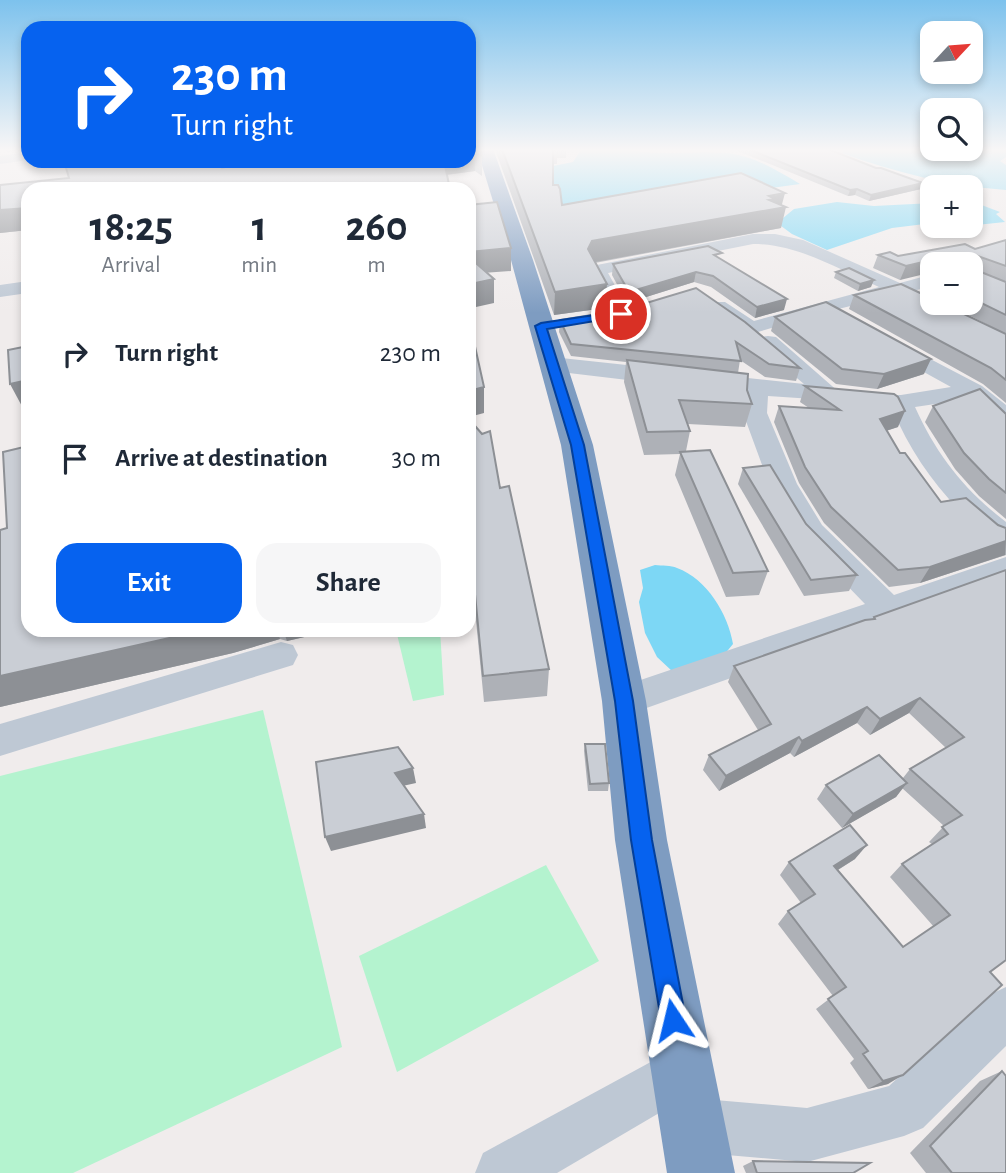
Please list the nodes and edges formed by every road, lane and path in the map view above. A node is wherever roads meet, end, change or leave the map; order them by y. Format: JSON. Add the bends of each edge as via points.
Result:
{"nodes":[{"id":1,"x":496,"y":204,"type":"edge"},
{"id":2,"x":920,"y":283,"type":"edge"},
{"id":3,"x":21,"y":288,"type":"edge"},
{"id":4,"x":893,"y":290,"type":"junction"},
{"id":5,"x":0,"y":291,"type":"edge"},
{"id":6,"x":702,"y":293,"type":"edge"},
{"id":7,"x":920,"y":300,"type":"edge"},
{"id":8,"x":827,"y":305,"type":"junction"},
{"id":9,"x":645,"y":306,"type":"edge"},
{"id":10,"x":621,"y":314,"type":"junction"},
{"id":11,"x":594,"y":318,"type":"edge"},
{"id":12,"x":847,"y":319,"type":"edge"},
{"id":13,"x":751,"y":328,"type":"junction"},
{"id":14,"x":870,"y":332,"type":"edge"},
{"id":15,"x":553,"y":337,"type":"junction"},
{"id":16,"x":757,"y":388,"type":"junction"},
{"id":17,"x":974,"y":391,"type":"junction"},
{"id":18,"x":828,"y":393,"type":"junction"},
{"id":19,"x":901,"y":402,"type":"junction"},
{"id":20,"x":1006,"y":417,"type":"edge"},
{"id":21,"x":1006,"y":537,"type":"edge"},
{"id":22,"x":1006,"y":568,"type":"edge"},
{"id":23,"x":890,"y":610,"type":"junction"},
{"id":24,"x":281,"y":655,"type":"dead end"},
{"id":25,"x":624,"y":701,"type":"junction"},
{"id":26,"x":0,"y":740,"type":"edge"},
{"id":27,"x":1006,"y":1012,"type":"edge"},
{"id":28,"x":682,"y":1071,"type":"junction"},
{"id":29,"x":697,"y":1149,"type":"edge"},
{"id":30,"x":503,"y":1173,"type":"edge"}],
"edges":[{"from":1,"to":15,"type":"highway"},
{"from":2,"to":4,"type":"street"},
{"from":3,"to":5,"type":"street"},
{"from":4,"to":7,"type":"street"},
{"from":4,"to":8,"type":"street"},
{"from":4,"to":10,"type":"street","via":[[797,244],[753,239],[597,270]]},
{"from":6,"to":13,"type":"street"},
{"from":8,"to":12,"type":"street"},
{"from":8,"to":13,"type":"street"},
{"from":9,"to":10,"type":"street"},
{"from":10,"to":11,"type":"street"},
{"from":13,"to":18,"type":"street"},
{"from":14,"to":17,"type":"street"},
{"from":15,"to":16,"type":"street"},
{"from":15,"to":25,"type":"highway"},
{"from":16,"to":18,"type":"street"},
{"from":16,"to":23,"type":"street","via":[[755,413],[783,484],[812,532]]},
{"from":17,"to":19,"type":"street"},
{"from":17,"to":20,"type":"street"},
{"from":18,"to":19,"type":"street"},
{"from":19,"to":21,"type":"street","via":[[916,440],[937,471]]},
{"from":22,"to":23,"type":"street"},
{"from":23,"to":25,"type":"street"},
{"from":24,"to":26,"type":"street"},
{"from":25,"to":28,"type":"highway","via":[[641,840]]},
{"from":27,"to":29,"type":"street","via":[[904,1109],[807,1135]]},
{"from":28,"to":29,"type":"highway"},
{"from":28,"to":30,"type":"street"}]}
